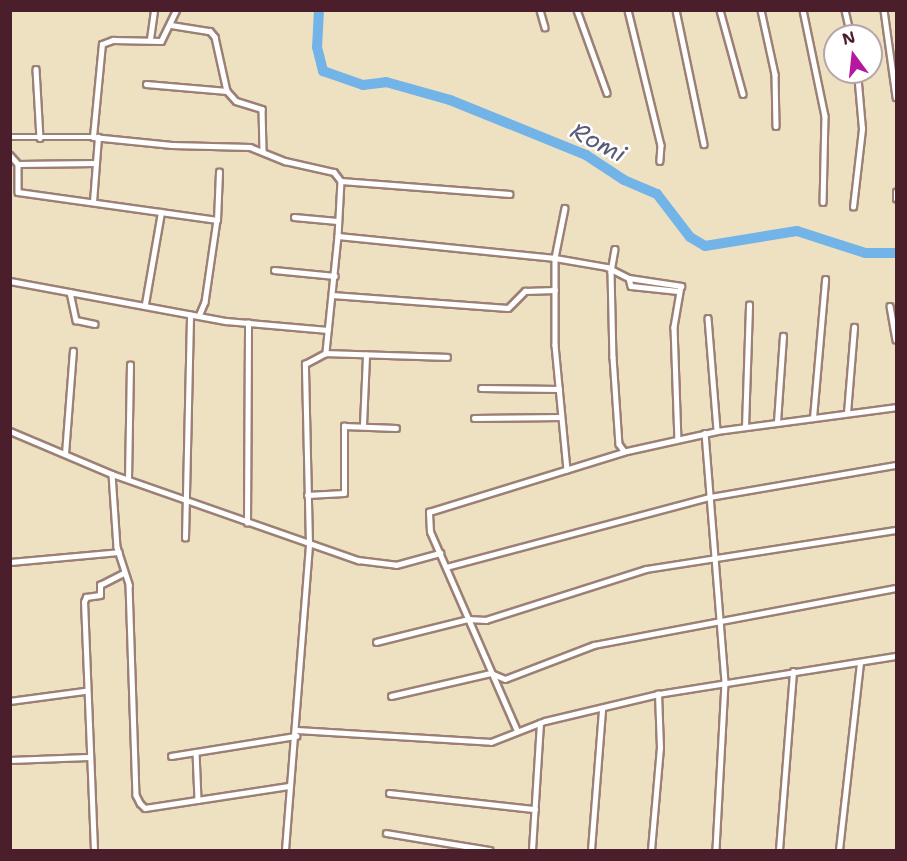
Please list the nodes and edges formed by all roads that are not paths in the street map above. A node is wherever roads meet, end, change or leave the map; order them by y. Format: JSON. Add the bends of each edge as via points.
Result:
{"nodes":[{"id":1,"x":154,"y":10,"type":"edge"},
{"id":2,"x":176,"y":10,"type":"edge"},
{"id":3,"x":540,"y":10,"type":"edge"},
{"id":4,"x":577,"y":10,"type":"edge"},
{"id":5,"x":628,"y":10,"type":"edge"},
{"id":6,"x":676,"y":10,"type":"edge"},
{"id":7,"x":720,"y":10,"type":"edge"},
{"id":8,"x":761,"y":10,"type":"edge"},
{"id":9,"x":803,"y":10,"type":"edge"},
{"id":10,"x":884,"y":10,"type":"edge"},
{"id":11,"x":213,"y":23,"type":"dead end"},
{"id":12,"x":171,"y":25,"type":"junction"},
{"id":13,"x":545,"y":27,"type":"dead end"},
{"id":14,"x":212,"y":32,"type":"junction"},
{"id":15,"x":150,"y":39,"type":"junction"},
{"id":16,"x":36,"y":69,"type":"dead end"},
{"id":17,"x":146,"y":84,"type":"dead end"},
{"id":18,"x":858,"y":84,"type":"edge"},
{"id":19,"x":227,"y":91,"type":"junction"},
{"id":20,"x":607,"y":93,"type":"dead end"},
{"id":21,"x":743,"y":94,"type":"dead end"},
{"id":22,"x":897,"y":97,"type":"edge"},
{"id":23,"x":776,"y":126,"type":"dead end"},
{"id":24,"x":10,"y":137,"type":"edge"},
{"id":25,"x":95,"y":137,"type":"junction"},
{"id":26,"x":40,"y":138,"type":"junction"},
{"id":27,"x":704,"y":144,"type":"dead end"},
{"id":28,"x":263,"y":151,"type":"junction"},
{"id":29,"x":10,"y":155,"type":"edge"},
{"id":30,"x":660,"y":161,"type":"dead end"},
{"id":31,"x":18,"y":164,"type":"junction"},
{"id":32,"x":96,"y":164,"type":"junction"},
{"id":33,"x":219,"y":171,"type":"dead end"},
{"id":34,"x":341,"y":181,"type":"junction"},
{"id":35,"x":897,"y":192,"type":"edge"},
{"id":36,"x":509,"y":194,"type":"dead end"},
{"id":37,"x":896,"y":199,"type":"edge"},
{"id":38,"x":93,"y":202,"type":"junction"},
{"id":39,"x":823,"y":202,"type":"dead end"},
{"id":40,"x":853,"y":207,"type":"dead end"},
{"id":41,"x":565,"y":208,"type":"dead end"},
{"id":42,"x":161,"y":212,"type":"junction"},
{"id":43,"x":294,"y":217,"type":"dead end"},
{"id":44,"x":217,"y":220,"type":"junction"},
{"id":45,"x":338,"y":221,"type":"junction"},
{"id":46,"x":339,"y":239,"type":"junction"},
{"id":47,"x":615,"y":249,"type":"dead end"},
{"id":48,"x":555,"y":258,"type":"junction"},
{"id":49,"x":274,"y":270,"type":"dead end"},
{"id":50,"x":611,"y":272,"type":"junction"},
{"id":51,"x":335,"y":276,"type":"junction"},
{"id":52,"x":825,"y":280,"type":"dead end"},
{"id":53,"x":10,"y":281,"type":"edge"},
{"id":54,"x":555,"y":290,"type":"junction"},
{"id":55,"x":70,"y":292,"type":"junction"},
{"id":56,"x":332,"y":295,"type":"junction"},
{"id":57,"x":145,"y":304,"type":"junction"},
{"id":58,"x":749,"y":305,"type":"dead end"},
{"id":59,"x":890,"y":306,"type":"dead end"},
{"id":60,"x":190,"y":315,"type":"junction"},
{"id":61,"x":199,"y":316,"type":"junction"},
{"id":62,"x":708,"y":318,"type":"dead end"},
{"id":63,"x":248,"y":323,"type":"junction"},
{"id":64,"x":95,"y":324,"type":"dead end"},
{"id":65,"x":854,"y":327,"type":"dead end"},
{"id":66,"x":328,"y":330,"type":"junction"},
{"id":67,"x":783,"y":336,"type":"dead end"},
{"id":68,"x":897,"y":339,"type":"edge"},
{"id":69,"x":73,"y":351,"type":"dead end"},
{"id":70,"x":326,"y":353,"type":"junction"},
{"id":71,"x":366,"y":355,"type":"junction"},
{"id":72,"x":447,"y":357,"type":"dead end"},
{"id":73,"x":130,"y":365,"type":"dead end"},
{"id":74,"x":481,"y":388,"type":"dead end"},
{"id":75,"x":559,"y":389,"type":"junction"},
{"id":76,"x":897,"y":407,"type":"edge"},
{"id":77,"x":846,"y":413,"type":"junction"},
{"id":78,"x":561,"y":417,"type":"junction"},
{"id":79,"x":474,"y":418,"type":"dead end"},
{"id":80,"x":813,"y":418,"type":"junction"},
{"id":81,"x":777,"y":422,"type":"junction"},
{"id":82,"x":363,"y":424,"type":"junction"},
{"id":83,"x":746,"y":427,"type":"junction"},
{"id":84,"x":396,"y":428,"type":"dead end"},
{"id":85,"x":10,"y":431,"type":"edge"},
{"id":86,"x":717,"y":431,"type":"junction"},
{"id":87,"x":705,"y":434,"type":"junction"},
{"id":88,"x":678,"y":439,"type":"junction"},
{"id":89,"x":627,"y":451,"type":"junction"},
{"id":90,"x":65,"y":454,"type":"junction"},
{"id":91,"x":897,"y":465,"type":"edge"},
{"id":92,"x":567,"y":469,"type":"junction"},
{"id":93,"x":112,"y":474,"type":"junction"},
{"id":94,"x":128,"y":479,"type":"junction"},
{"id":95,"x":307,"y":495,"type":"junction"},
{"id":96,"x":710,"y":497,"type":"junction"},
{"id":97,"x":184,"y":500,"type":"junction"},
{"id":98,"x":247,"y":523,"type":"junction"},
{"id":99,"x":897,"y":530,"type":"edge"},
{"id":100,"x":184,"y":538,"type":"dead end"},
{"id":101,"x":309,"y":545,"type":"junction"},
{"id":102,"x":119,"y":552,"type":"junction"},
{"id":103,"x":440,"y":553,"type":"junction"},
{"id":104,"x":716,"y":559,"type":"junction"},
{"id":105,"x":10,"y":562,"type":"edge"},
{"id":106,"x":446,"y":567,"type":"junction"},
{"id":107,"x":124,"y":573,"type":"junction"},
{"id":108,"x":897,"y":588,"type":"edge"},
{"id":109,"x":468,"y":619,"type":"junction"},
{"id":110,"x":721,"y":621,"type":"junction"},
{"id":111,"x":376,"y":642,"type":"dead end"},
{"id":112,"x":897,"y":656,"type":"edge"},
{"id":113,"x":860,"y":663,"type":"junction"},
{"id":114,"x":793,"y":672,"type":"junction"},
{"id":115,"x":491,"y":673,"type":"junction"},
{"id":116,"x":725,"y":683,"type":"junction"},
{"id":117,"x":85,"y":691,"type":"junction"},
{"id":118,"x":658,"y":694,"type":"junction"},
{"id":119,"x":391,"y":696,"type":"dead end"},
{"id":120,"x":10,"y":700,"type":"edge"},
{"id":121,"x":602,"y":709,"type":"junction"},
{"id":122,"x":540,"y":723,"type":"junction"},
{"id":123,"x":517,"y":731,"type":"junction"},
{"id":124,"x":297,"y":733,"type":"junction"},
{"id":125,"x":196,"y":752,"type":"junction"},
{"id":126,"x":171,"y":756,"type":"dead end"},
{"id":127,"x":88,"y":757,"type":"junction"},
{"id":128,"x":10,"y":760,"type":"edge"},
{"id":129,"x":288,"y":786,"type":"junction"},
{"id":130,"x":389,"y":794,"type":"dead end"},
{"id":131,"x":198,"y":800,"type":"junction"},
{"id":132,"x":535,"y":809,"type":"junction"},
{"id":133,"x":386,"y":833,"type":"dead end"},
{"id":134,"x":94,"y":850,"type":"edge"},
{"id":135,"x":285,"y":850,"type":"edge"},
{"id":136,"x":490,"y":850,"type":"edge"},
{"id":137,"x":532,"y":850,"type":"edge"},
{"id":138,"x":591,"y":850,"type":"edge"},
{"id":139,"x":651,"y":850,"type":"edge"},
{"id":140,"x":716,"y":850,"type":"edge"},
{"id":141,"x":778,"y":850,"type":"edge"},
{"id":142,"x":839,"y":850,"type":"edge"}],
"edges":[{"from":1,"to":15,"type":"street"},
{"from":2,"to":12,"type":"street"},
{"from":3,"to":13,"type":"street"},
{"from":4,"to":20,"type":"street"},
{"from":5,"to":30,"type":"street","via":[[661,145]]},
{"from":6,"to":27,"type":"street"},
{"from":7,"to":21,"type":"street"},
{"from":8,"to":23,"type":"street","via":[[775,74]]},
{"from":9,"to":39,"type":"street","via":[[825,116]]},
{"from":10,"to":22,"type":"street"},
{"from":11,"to":14,"type":"street"},
{"from":12,"to":14,"type":"street"},
{"from":12,"to":15,"type":"street","via":[[161,41]]},
{"from":14,"to":19,"type":"street"},
{"from":15,"to":25,"type":"street","via":[[102,44]]},
{"from":16,"to":26,"type":"street"},
{"from":17,"to":19,"type":"street"},
{"from":18,"to":40,"type":"street","via":[[862,129]]},
{"from":19,"to":28,"type":"street","via":[[236,101],[262,109]]},
{"from":24,"to":26,"type":"street"},
{"from":25,"to":26,"type":"street"},
{"from":25,"to":28,"type":"street"},
{"from":25,"to":32,"type":"street"},
{"from":28,"to":34,"type":"street","via":[[285,161],[334,172]]},
{"from":29,"to":31,"type":"street"},
{"from":31,"to":32,"type":"street"},
{"from":31,"to":38,"type":"street","via":[[18,192]]},
{"from":32,"to":38,"type":"street"},
{"from":33,"to":44,"type":"street"},
{"from":34,"to":36,"type":"street"},
{"from":34,"to":45,"type":"street"},
{"from":35,"to":37,"type":"street"},
{"from":38,"to":42,"type":"street"},
{"from":41,"to":48,"type":"street"},
{"from":42,"to":44,"type":"street"},
{"from":42,"to":57,"type":"street"},
{"from":43,"to":45,"type":"street"},
{"from":44,"to":61,"type":"street","via":[[206,302]]},
{"from":45,"to":46,"type":"street"},
{"from":46,"to":48,"type":"street","via":[[471,247]]},
{"from":46,"to":51,"type":"street"},
{"from":47,"to":50,"type":"street"},
{"from":48,"to":50,"type":"street","via":[[607,267]]},
{"from":48,"to":54,"type":"street"},
{"from":49,"to":51,"type":"street"},
{"from":50,"to":88,"type":"street","via":[[629,278],[631,286],[678,291],[673,390]]},
{"from":50,"to":89,"type":"street","via":[[619,444],[620,449]]},
{"from":51,"to":56,"type":"street"},
{"from":52,"to":80,"type":"street"},
{"from":53,"to":55,"type":"street"},
{"from":54,"to":56,"type":"street","via":[[525,291],[508,308]]},
{"from":54,"to":75,"type":"street"},
{"from":55,"to":57,"type":"street"},
{"from":55,"to":64,"type":"street","via":[[76,320]]},
{"from":56,"to":66,"type":"street"},
{"from":57,"to":60,"type":"street"},
{"from":58,"to":83,"type":"street"},
{"from":59,"to":68,"type":"street"},
{"from":60,"to":61,"type":"street"},
{"from":60,"to":97,"type":"street"},
{"from":61,"to":63,"type":"street"},
{"from":62,"to":86,"type":"street"},
{"from":63,"to":66,"type":"street"},
{"from":63,"to":98,"type":"street"},
{"from":65,"to":77,"type":"street"},
{"from":66,"to":70,"type":"street"},
{"from":67,"to":81,"type":"street"},
{"from":69,"to":90,"type":"street"},
{"from":70,"to":71,"type":"street"},
{"from":70,"to":95,"type":"street","via":[[305,367]]},
{"from":71,"to":72,"type":"street"},
{"from":71,"to":82,"type":"street"},
{"from":73,"to":94,"type":"street"},
{"from":74,"to":75,"type":"street"},
{"from":75,"to":78,"type":"street"},
{"from":76,"to":77,"type":"street"},
{"from":77,"to":80,"type":"street"},
{"from":78,"to":79,"type":"street"},
{"from":78,"to":92,"type":"street"},
{"from":80,"to":81,"type":"street"},
{"from":81,"to":83,"type":"street"},
{"from":82,"to":84,"type":"street"},
{"from":82,"to":95,"type":"street","via":[[342,428],[344,493]]},
{"from":83,"to":86,"type":"street"},
{"from":85,"to":90,"type":"street"},
{"from":86,"to":87,"type":"street"},
{"from":87,"to":88,"type":"street"},
{"from":87,"to":96,"type":"street"},
{"from":88,"to":89,"type":"street"},
{"from":89,"to":92,"type":"street"},
{"from":90,"to":93,"type":"street"},
{"from":91,"to":96,"type":"street"},
{"from":92,"to":103,"type":"street","via":[[429,512],[430,532]]},
{"from":93,"to":94,"type":"street"},
{"from":93,"to":102,"type":"street"},
{"from":94,"to":97,"type":"street"},
{"from":95,"to":101,"type":"street"},
{"from":96,"to":104,"type":"street"},
{"from":96,"to":106,"type":"street"},
{"from":97,"to":98,"type":"street"},
{"from":97,"to":100,"type":"street"},
{"from":98,"to":101,"type":"street"},
{"from":99,"to":104,"type":"street"},
{"from":101,"to":103,"type":"street","via":[[380,566],[414,563]]},
{"from":101,"to":124,"type":"street"},
{"from":102,"to":105,"type":"street"},
{"from":102,"to":107,"type":"street"},
{"from":103,"to":106,"type":"street"},
{"from":104,"to":109,"type":"street","via":[[646,569],[486,620]]},
{"from":104,"to":110,"type":"street"},
{"from":106,"to":109,"type":"street"},
{"from":107,"to":117,"type":"street","via":[[100,585],[100,596],[86,597],[84,602]]},
{"from":107,"to":131,"type":"street","via":[[129,585],[136,795],[145,808]]},
{"from":108,"to":110,"type":"street"},
{"from":109,"to":111,"type":"street"},
{"from":109,"to":115,"type":"street"},
{"from":110,"to":115,"type":"street","via":[[594,645],[505,679]]},
{"from":110,"to":116,"type":"street"},
{"from":112,"to":113,"type":"street"},
{"from":113,"to":114,"type":"street"},
{"from":113,"to":142,"type":"street"},
{"from":114,"to":116,"type":"street"},
{"from":114,"to":141,"type":"street"},
{"from":115,"to":119,"type":"street"},
{"from":115,"to":123,"type":"street"},
{"from":116,"to":118,"type":"street"},
{"from":116,"to":140,"type":"street"},
{"from":117,"to":120,"type":"street"},
{"from":117,"to":127,"type":"street"},
{"from":118,"to":121,"type":"street"},
{"from":118,"to":139,"type":"street","via":[[660,748]]},
{"from":121,"to":122,"type":"street"},
{"from":121,"to":138,"type":"street"},
{"from":122,"to":123,"type":"street"},
{"from":122,"to":132,"type":"street"},
{"from":123,"to":124,"type":"street","via":[[491,742],[470,743]]},
{"from":124,"to":125,"type":"street"},
{"from":124,"to":129,"type":"street"},
{"from":125,"to":126,"type":"street"},
{"from":125,"to":131,"type":"street"},
{"from":127,"to":128,"type":"street"},
{"from":127,"to":134,"type":"street"},
{"from":129,"to":131,"type":"street"},
{"from":129,"to":135,"type":"street"},
{"from":130,"to":132,"type":"street"},
{"from":132,"to":137,"type":"street"},
{"from":133,"to":136,"type":"street"}]}
